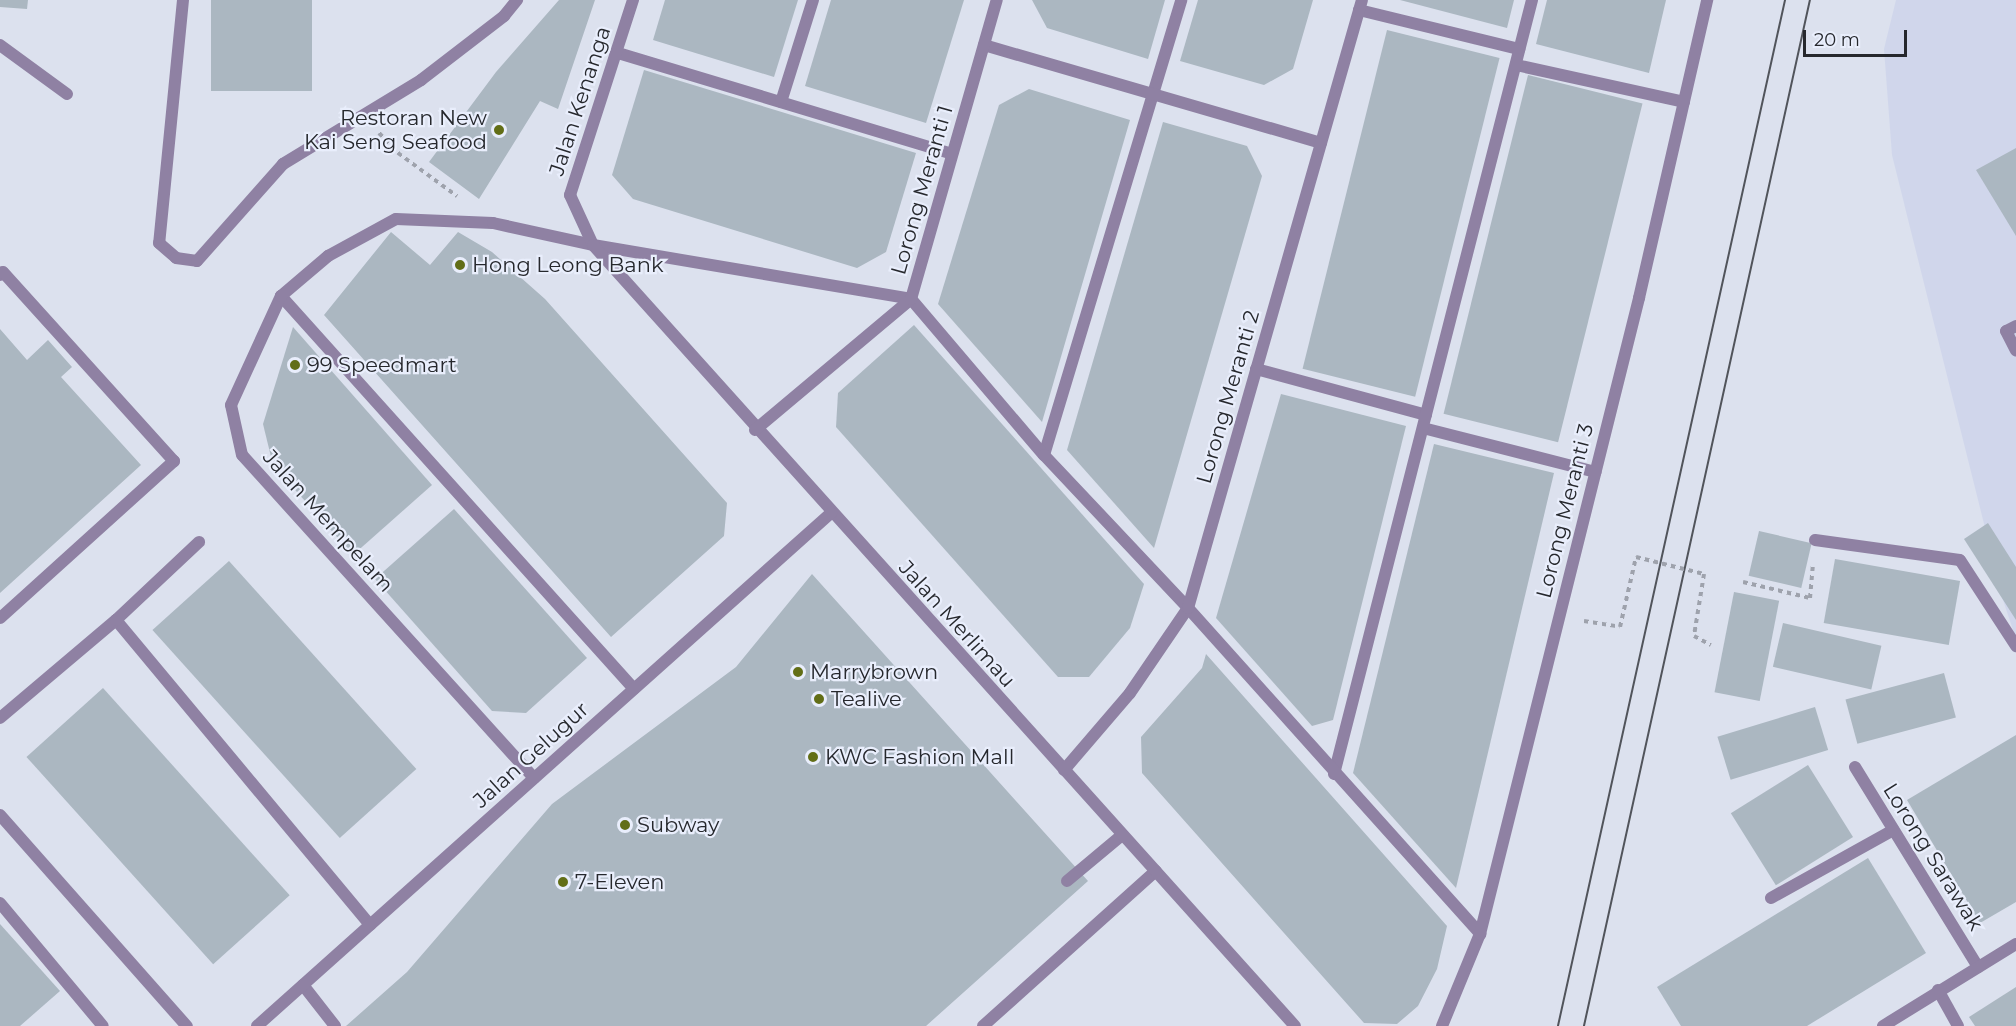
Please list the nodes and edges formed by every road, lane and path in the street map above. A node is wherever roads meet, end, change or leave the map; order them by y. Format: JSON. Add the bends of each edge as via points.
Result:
{"nodes":[{"id":1,"x":183,"y":0,"type":"edge"},
{"id":2,"x":517,"y":0,"type":"edge"},
{"id":3,"x":633,"y":0,"type":"edge"},
{"id":4,"x":813,"y":0,"type":"edge"},
{"id":5,"x":997,"y":0,"type":"edge"},
{"id":6,"x":1181,"y":0,"type":"edge"},
{"id":7,"x":1532,"y":0,"type":"edge"},
{"id":8,"x":1707,"y":0,"type":"edge"},
{"id":9,"x":1360,"y":5,"type":"edge"},
{"id":10,"x":0,"y":45,"type":"edge"},
{"id":11,"x":984,"y":45,"type":"junction"},
{"id":12,"x":1519,"y":49,"type":"junction"},
{"id":13,"x":618,"y":53,"type":"junction"},
{"id":14,"x":1516,"y":65,"type":"junction"},
{"id":15,"x":68,"y":94,"type":"dead end"},
{"id":16,"x":1152,"y":94,"type":"junction"},
{"id":17,"x":781,"y":102,"type":"junction"},
{"id":18,"x":1684,"y":102,"type":"junction"},
{"id":19,"x":1321,"y":143,"type":"junction"},
{"id":20,"x":398,"y":153,"type":"dead end"},
{"id":21,"x":952,"y":154,"type":"junction"},
{"id":22,"x":494,"y":224,"type":"junction"},
{"id":23,"x":593,"y":245,"type":"junction"},
{"id":24,"x":0,"y":275,"type":"edge"},
{"id":25,"x":280,"y":296,"type":"junction"},
{"id":26,"x":911,"y":298,"type":"junction"},
{"id":27,"x":2016,"y":326,"type":"edge"},
{"id":28,"x":2016,"y":351,"type":"edge"},
{"id":29,"x":1256,"y":369,"type":"junction"},
{"id":30,"x":1426,"y":415,"type":"junction"},
{"id":31,"x":1423,"y":428,"type":"junction"},
{"id":32,"x":755,"y":430,"type":"junction"},
{"id":33,"x":1044,"y":455,"type":"junction"},
{"id":34,"x":1595,"y":472,"type":"junction"},
{"id":35,"x":831,"y":513,"type":"junction"},
{"id":36,"x":1815,"y":540,"type":"joint"},
{"id":37,"x":199,"y":542,"type":"dead end"},
{"id":38,"x":1743,"y":582,"type":"dead end"},
{"id":39,"x":1188,"y":608,"type":"junction"},
{"id":40,"x":1559,"y":616,"type":"junction"},
{"id":41,"x":0,"y":618,"type":"edge"},
{"id":42,"x":116,"y":620,"type":"junction"},
{"id":43,"x":1711,"y":645,"type":"dead end"},
{"id":44,"x":2016,"y":646,"type":"edge"},
{"id":45,"x":634,"y":689,"type":"junction"},
{"id":46,"x":0,"y":718,"type":"edge"},
{"id":47,"x":1855,"y":768,"type":"dead end"},
{"id":48,"x":1064,"y":770,"type":"junction"},
{"id":49,"x":1334,"y":774,"type":"junction"},
{"id":50,"x":534,"y":778,"type":"junction"},
{"id":51,"x":0,"y":815,"type":"edge"},
{"id":52,"x":1893,"y":830,"type":"junction"},
{"id":53,"x":1122,"y":835,"type":"junction"},
{"id":54,"x":1156,"y":871,"type":"junction"},
{"id":55,"x":1067,"y":881,"type":"dead end"},
{"id":56,"x":1771,"y":898,"type":"dead end"},
{"id":57,"x":0,"y":903,"type":"edge"},
{"id":58,"x":369,"y":926,"type":"junction"},
{"id":59,"x":1480,"y":934,"type":"junction"},
{"id":60,"x":2016,"y":944,"type":"edge"},
{"id":61,"x":1978,"y":967,"type":"junction"},
{"id":62,"x":303,"y":985,"type":"junction"},
{"id":63,"x":1938,"y":990,"type":"junction"},
{"id":64,"x":104,"y":1026,"type":"edge"},
{"id":65,"x":187,"y":1026,"type":"edge"},
{"id":66,"x":257,"y":1026,"type":"edge"},
{"id":67,"x":335,"y":1026,"type":"edge"},
{"id":68,"x":983,"y":1026,"type":"edge"},
{"id":69,"x":1295,"y":1026,"type":"edge"},
{"id":70,"x":1442,"y":1026,"type":"edge"},
{"id":71,"x":1883,"y":1026,"type":"edge"},
{"id":72,"x":1958,"y":1026,"type":"edge"}],
"edges":[{"from":1,"to":2,"type":"street","via":[[159,243],[176,258],[197,261],[283,164],[421,80],[504,16]]},
{"from":3,"to":13,"type":"street","name":"Jalan Kenanga"},
{"from":4,"to":17,"type":"street"},
{"from":5,"to":11,"type":"street","name":"Lorong Meranti 1"},
{"from":6,"to":16,"type":"street"},
{"from":7,"to":12,"type":"street"},
{"from":8,"to":18,"type":"street","name":"Lorong Meranti 3"},
{"from":9,"to":12,"type":"street"},
{"from":9,"to":19,"type":"street","name":"Lorong Meranti 2"},
{"from":10,"to":15,"type":"street"},
{"from":11,"to":16,"type":"street"},
{"from":11,"to":21,"type":"street","name":"Lorong Meranti 1"},
{"from":12,"to":14,"type":"street"},
{"from":13,"to":17,"type":"street"},
{"from":13,"to":23,"type":"street","name":"Jalan Kenanga","via":[[570,195]]},
{"from":14,"to":18,"type":"street"},
{"from":14,"to":30,"type":"street"},
{"from":16,"to":19,"type":"street"},
{"from":16,"to":33,"type":"street"},
{"from":17,"to":21,"type":"street"},
{"from":18,"to":34,"type":"street","name":"Lorong Meranti 3"},
{"from":19,"to":29,"type":"street","name":"Lorong Meranti 2"},
{"from":20,"to":22,"type":"path"},
{"from":21,"to":26,"type":"street","name":"Lorong Meranti 1"},
{"from":22,"to":23,"type":"street","name":"Jalan Mempelam"},
{"from":22,"to":25,"type":"street","name":"Jalan Mempelam","via":[[396,219],[328,256]]},
{"from":23,"to":26,"type":"street","name":"Jalan Mempelam"},
{"from":23,"to":32,"type":"street","name":"Jalan Merlimau"},
{"from":24,"to":41,"type":"street","via":[[3,272],[174,461]]},
{"from":25,"to":45,"type":"street"},
{"from":25,"to":50,"type":"street","name":"Jalan Mempelam","via":[[231,405],[242,455]]},
{"from":26,"to":32,"type":"street","name":"Lorong Meranti 1"},
{"from":26,"to":33,"type":"street"},
{"from":27,"to":28,"type":"street","via":[[2006,331]]},
{"from":29,"to":30,"type":"street"},
{"from":29,"to":39,"type":"street","name":"Lorong Meranti 2"},
{"from":30,"to":31,"type":"street"},
{"from":31,"to":34,"type":"street"},
{"from":31,"to":49,"type":"street"},
{"from":32,"to":35,"type":"street","name":"Jalan Merlimau"},
{"from":33,"to":39,"type":"street"},
{"from":34,"to":40,"type":"street","name":"Lorong Meranti 3"},
{"from":35,"to":45,"type":"street","name":"Jalan Gelugur"},
{"from":35,"to":48,"type":"street","name":"Jalan Merlimau"},
{"from":36,"to":38,"type":"path","via":[[1810,598]]},
{"from":36,"to":44,"type":"street","via":[[1960,560]]},
{"from":37,"to":42,"type":"street"},
{"from":39,"to":48,"type":"street","name":"Lorong Meranti 2","via":[[1130,693]]},
{"from":39,"to":49,"type":"street"},
{"from":40,"to":43,"type":"path","bridge":true,"via":[[1620,627],[1636,557],[1704,574],[1694,636]]},
{"from":40,"to":59,"type":"street","name":"Lorong Meranti 3"},
{"from":42,"to":46,"type":"street"},
{"from":42,"to":58,"type":"street"},
{"from":45,"to":50,"type":"street","name":"Jalan Gelugur"},
{"from":47,"to":52,"type":"street","name":"Lorong Sarawak"},
{"from":48,"to":53,"type":"street","name":"Jalan Merlimau"},
{"from":49,"to":59,"type":"street"},
{"from":50,"to":58,"type":"street","name":"Jalan Gelugur"},
{"from":51,"to":65,"type":"street"},
{"from":52,"to":56,"type":"street"},
{"from":52,"to":61,"type":"street","name":"Lorong Sarawak"},
{"from":53,"to":54,"type":"street","name":"Jalan Merlimau"},
{"from":53,"to":55,"type":"street"},
{"from":54,"to":68,"type":"street"},
{"from":54,"to":69,"type":"street","name":"Jalan Merlimau"},
{"from":57,"to":64,"type":"street"},
{"from":58,"to":62,"type":"street","name":"Jalan Gelugur"},
{"from":59,"to":70,"type":"street","name":"Lorong Meranti 3"},
{"from":60,"to":61,"type":"street"},
{"from":61,"to":63,"type":"street"},
{"from":62,"to":66,"type":"street","name":"Jalan Gelugur"},
{"from":62,"to":67,"type":"street"},
{"from":63,"to":71,"type":"street"},
{"from":63,"to":72,"type":"street"}]}
